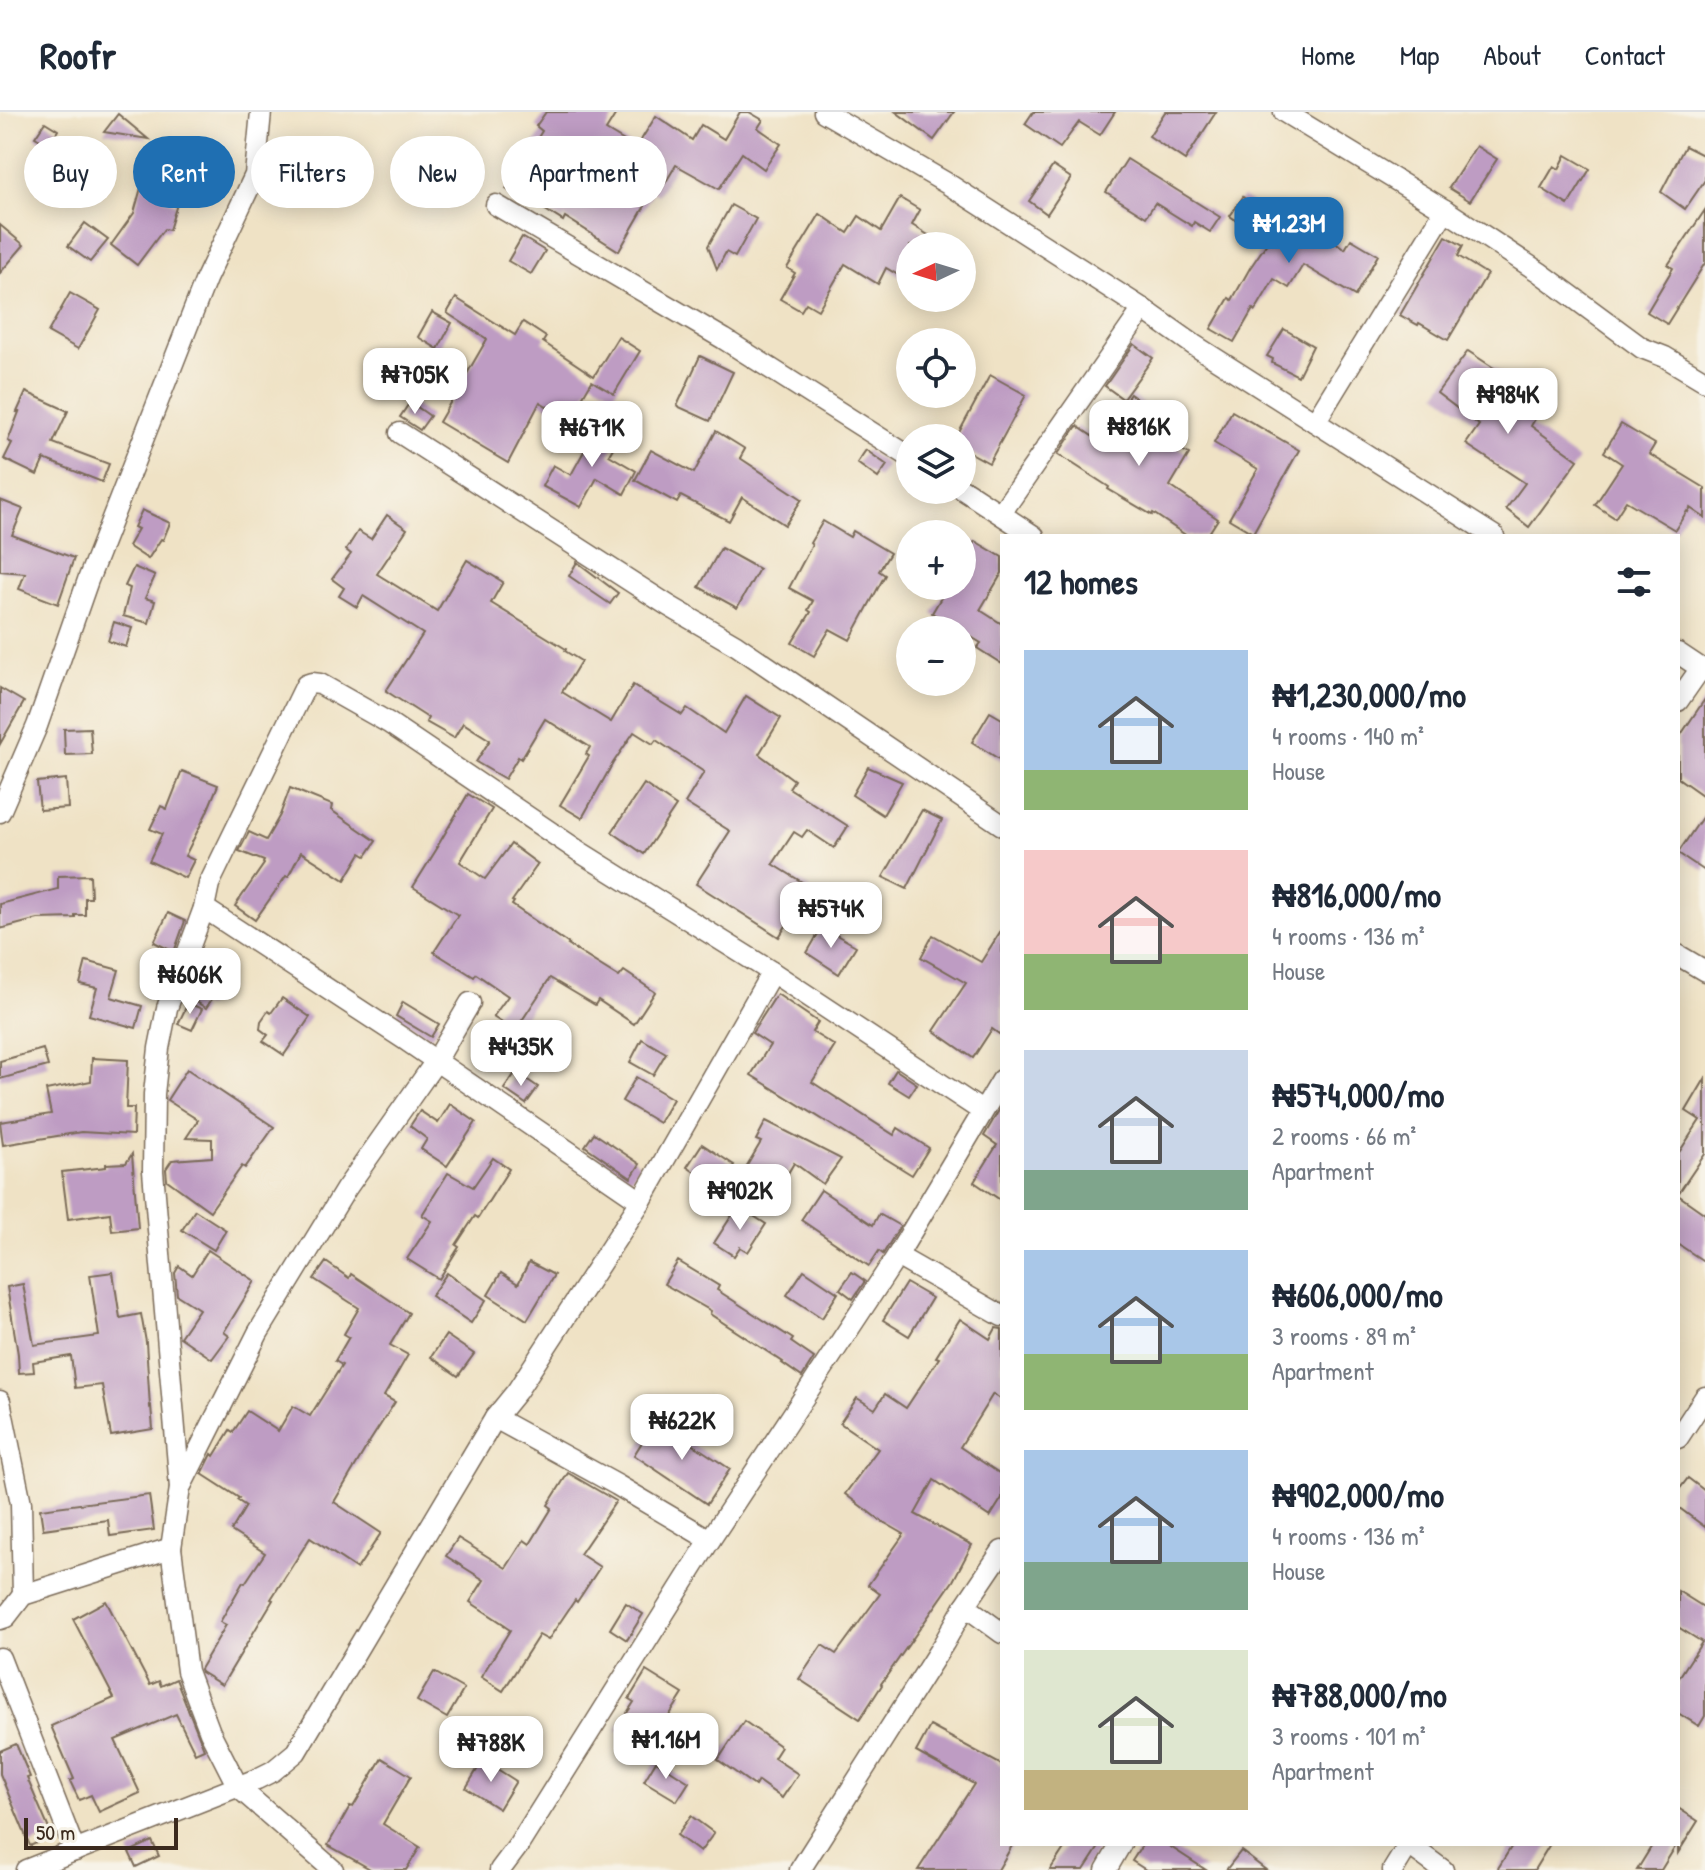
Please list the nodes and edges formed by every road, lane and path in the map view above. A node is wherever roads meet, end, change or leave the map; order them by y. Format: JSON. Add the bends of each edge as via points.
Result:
{"nodes":[{"id":1,"x":261,"y":112,"type":"edge"},
{"id":2,"x":824,"y":112,"type":"edge"},
{"id":3,"x":1284,"y":112,"type":"edge"},
{"id":4,"x":496,"y":205,"type":"dead end"},
{"id":5,"x":1445,"y":210,"type":"junction"},
{"id":6,"x":1143,"y":309,"type":"junction"},
{"id":7,"x":1705,"y":381,"type":"edge"},
{"id":8,"x":1315,"y":422,"type":"junction"},
{"id":9,"x":400,"y":433,"type":"dead end"},
{"id":10,"x":896,"y":448,"type":"edge"},
{"id":11,"x":976,"y":498,"type":"edge"},
{"id":12,"x":1001,"y":513,"type":"junction"},
{"id":13,"x":1031,"y":534,"type":"edge"},
{"id":14,"x":1491,"y":534,"type":"edge"},
{"id":15,"x":1680,"y":654,"type":"edge"},
{"id":16,"x":1703,"y":669,"type":"edge"},
{"id":17,"x":1680,"y":698,"type":"edge"},
{"id":18,"x":0,"y":812,"type":"edge"},
{"id":19,"x":1000,"y":824,"type":"edge"},
{"id":20,"x":204,"y":908,"type":"junction"},
{"id":21,"x":1680,"y":959,"type":"edge"},
{"id":22,"x":1705,"y":971,"type":"edge"},
{"id":23,"x":772,"y":972,"type":"junction"},
{"id":24,"x":470,"y":1003,"type":"dead end"},
{"id":25,"x":436,"y":1061,"type":"junction"},
{"id":26,"x":1000,"y":1083,"type":"edge"},
{"id":27,"x":982,"y":1111,"type":"junction"},
{"id":28,"x":641,"y":1201,"type":"junction"},
{"id":29,"x":897,"y":1256,"type":"junction"},
{"id":30,"x":1000,"y":1315,"type":"edge"},
{"id":31,"x":1705,"y":1397,"type":"edge"},
{"id":32,"x":0,"y":1401,"type":"edge"},
{"id":33,"x":495,"y":1418,"type":"junction"},
{"id":34,"x":1680,"y":1435,"type":"edge"},
{"id":35,"x":180,"y":1488,"type":"junction"},
{"id":36,"x":710,"y":1540,"type":"junction"},
{"id":37,"x":171,"y":1548,"type":"junction"},
{"id":38,"x":1000,"y":1554,"type":"edge"},
{"id":39,"x":23,"y":1595,"type":"junction"},
{"id":40,"x":965,"y":1606,"type":"junction"},
{"id":41,"x":0,"y":1619,"type":"edge"},
{"id":42,"x":1000,"y":1632,"type":"edge"},
{"id":43,"x":0,"y":1658,"type":"edge"},
{"id":44,"x":238,"y":1787,"type":"junction"},
{"id":45,"x":1120,"y":1846,"type":"edge"},
{"id":46,"x":1408,"y":1846,"type":"edge"},
{"id":47,"x":1410,"y":1846,"type":"edge"},
{"id":48,"x":75,"y":1851,"type":"junction"},
{"id":49,"x":26,"y":1870,"type":"edge"},
{"id":50,"x":333,"y":1870,"type":"edge"},
{"id":51,"x":500,"y":1870,"type":"edge"},
{"id":52,"x":800,"y":1870,"type":"edge"},
{"id":53,"x":1106,"y":1870,"type":"edge"},
{"id":54,"x":1393,"y":1870,"type":"edge"},
{"id":55,"x":1443,"y":1870,"type":"edge"}],
"edges":[{"from":1,"to":18,"type":"street","via":[[255,175],[206,279]]},
{"from":2,"to":6,"type":"street"},
{"from":3,"to":5,"type":"street"},
{"from":4,"to":10,"type":"street"},
{"from":5,"to":7,"type":"street","via":[[1642,348]]},
{"from":5,"to":8,"type":"street"},
{"from":6,"to":8,"type":"street"},
{"from":6,"to":12,"type":"street"},
{"from":8,"to":14,"type":"street"},
{"from":9,"to":19,"type":"street","via":[[736,645]]},
{"from":11,"to":12,"type":"street"},
{"from":12,"to":13,"type":"street"},
{"from":15,"to":16,"type":"street"},
{"from":16,"to":17,"type":"street"},
{"from":20,"to":23,"type":"street","via":[[209,884],[306,685],[312,683],[389,723],[580,852]]},
{"from":20,"to":25,"type":"street"},
{"from":20,"to":35,"type":"street","via":[[167,1008],[154,1094],[153,1171]]},
{"from":21,"to":22,"type":"street"},
{"from":23,"to":27,"type":"street"},
{"from":23,"to":28,"type":"street"},
{"from":24,"to":25,"type":"street"},
{"from":25,"to":28,"type":"street"},
{"from":25,"to":35,"type":"street","via":[[346,1189],[258,1333]]},
{"from":26,"to":27,"type":"street"},
{"from":27,"to":29,"type":"street"},
{"from":28,"to":33,"type":"street"},
{"from":29,"to":30,"type":"street"},
{"from":29,"to":36,"type":"street"},
{"from":31,"to":34,"type":"street"},
{"from":32,"to":39,"type":"street","via":[[21,1503]]},
{"from":33,"to":36,"type":"street"},
{"from":33,"to":44,"type":"street","via":[[296,1752],[273,1771]]},
{"from":35,"to":37,"type":"street"},
{"from":36,"to":51,"type":"street"},
{"from":37,"to":39,"type":"street"},
{"from":37,"to":44,"type":"street","via":[[187,1671]]},
{"from":38,"to":40,"type":"street"},
{"from":39,"to":41,"type":"street"},
{"from":40,"to":42,"type":"street"},
{"from":40,"to":52,"type":"street"},
{"from":43,"to":48,"type":"street"},
{"from":44,"to":48,"type":"street"},
{"from":44,"to":50,"type":"street"},
{"from":45,"to":53,"type":"street"},
{"from":46,"to":54,"type":"street"},
{"from":47,"to":55,"type":"street"},
{"from":48,"to":49,"type":"street"}]}
